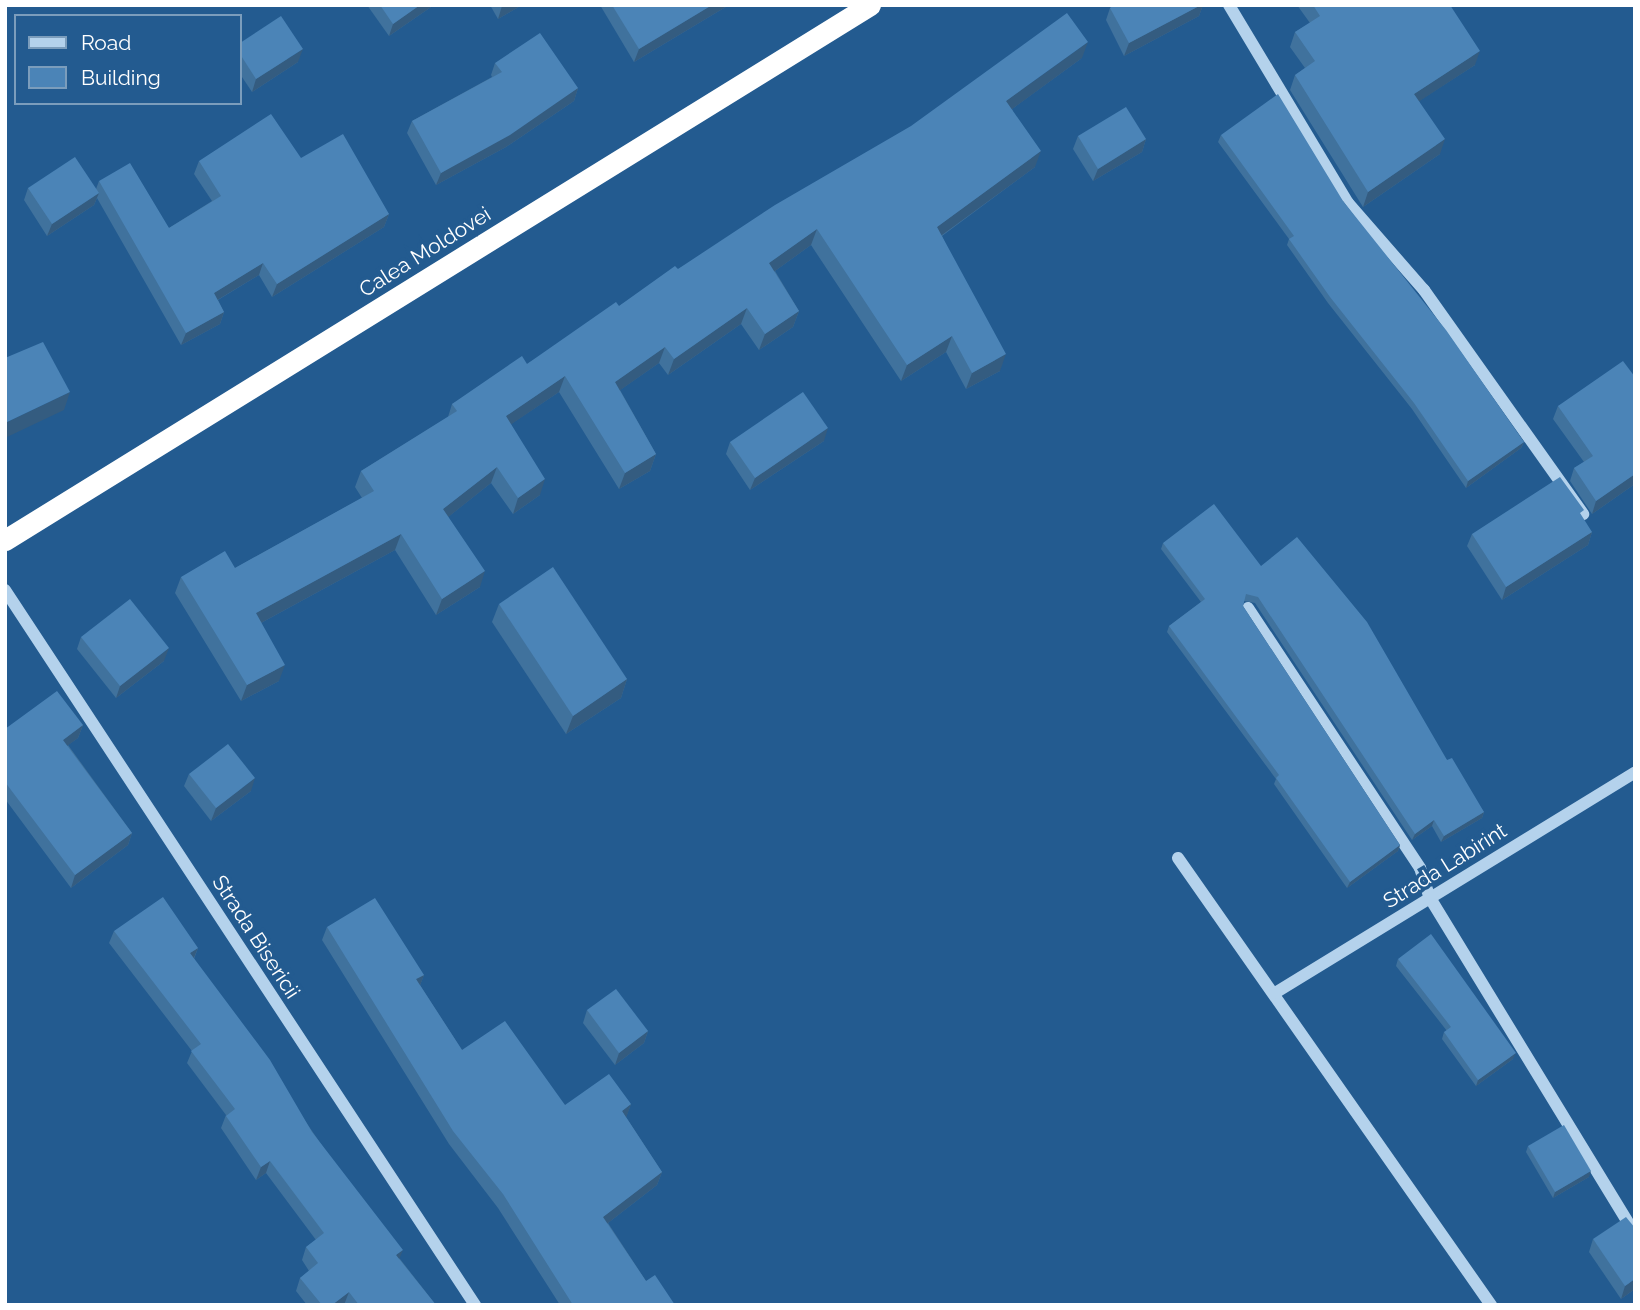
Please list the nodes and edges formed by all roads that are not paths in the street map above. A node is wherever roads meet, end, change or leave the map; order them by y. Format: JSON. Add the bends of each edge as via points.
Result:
{"nodes":[{"id":1,"x":870,"y":5,"type":"edge"},
{"id":2,"x":1229,"y":5,"type":"edge"},
{"id":3,"x":1583,"y":514,"type":"edge"},
{"id":4,"x":5,"y":540,"type":"edge"},
{"id":5,"x":5,"y":590,"type":"edge"},
{"id":6,"x":1248,"y":608,"type":"edge"},
{"id":7,"x":1635,"y":772,"type":"edge"},
{"id":8,"x":1178,"y":858,"type":"dead end"},
{"id":9,"x":1430,"y":898,"type":"junction"},
{"id":10,"x":1275,"y":993,"type":"junction"},
{"id":11,"x":1635,"y":1234,"type":"edge"},
{"id":12,"x":475,"y":1305,"type":"edge"},
{"id":13,"x":1491,"y":1305,"type":"edge"}],
"edges":[{"from":1,"to":4,"type":"highway","name":"Calea Moldovei"},
{"from":2,"to":3,"type":"street","via":[[1348,203],[1424,290]]},
{"from":5,"to":12,"type":"street","name":"Strada Bisericii"},
{"from":6,"to":9,"type":"street","via":[[1420,868]]},
{"from":7,"to":9,"type":"street","name":"Strada Labirint"},
{"from":8,"to":10,"type":"street"},
{"from":9,"to":10,"type":"street","name":"Strada Labirint"},
{"from":9,"to":11,"type":"street"},
{"from":10,"to":13,"type":"street"}]}
